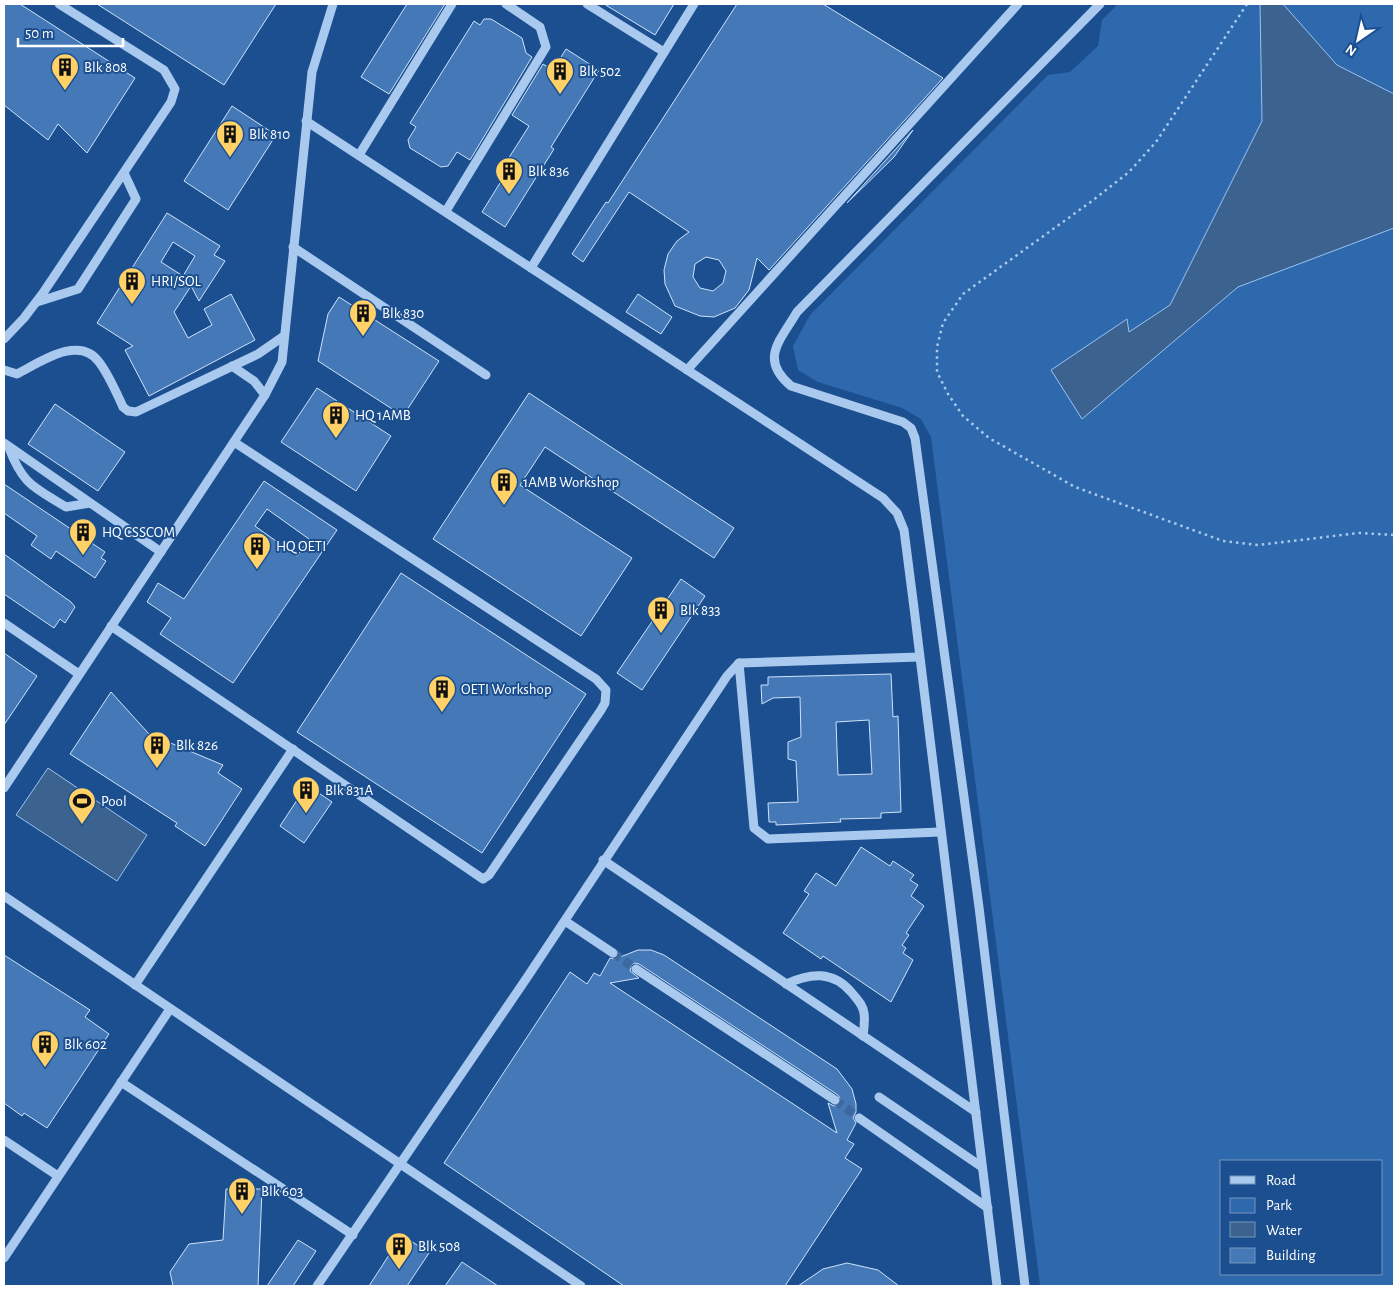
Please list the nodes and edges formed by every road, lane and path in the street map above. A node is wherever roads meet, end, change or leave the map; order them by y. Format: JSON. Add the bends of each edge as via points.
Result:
{"nodes":[{"id":1,"x":59,"y":4,"type":"edge"},
{"id":2,"x":333,"y":4,"type":"edge"},
{"id":3,"x":452,"y":4,"type":"edge"},
{"id":4,"x":506,"y":4,"type":"edge"},
{"id":5,"x":587,"y":4,"type":"edge"},
{"id":6,"x":694,"y":4,"type":"edge"},
{"id":7,"x":1018,"y":4,"type":"edge"},
{"id":8,"x":1100,"y":4,"type":"edge"},
{"id":9,"x":1247,"y":4,"type":"edge"},
{"id":10,"x":664,"y":52,"type":"junction"},
{"id":11,"x":306,"y":121,"type":"junction"},
{"id":12,"x":359,"y":155,"type":"junction"},
{"id":13,"x":124,"y":173,"type":"junction"},
{"id":14,"x":446,"y":211,"type":"junction"},
{"id":15,"x":293,"y":247,"type":"junction"},
{"id":16,"x":531,"y":268,"type":"junction"},
{"id":17,"x":36,"y":302,"type":"junction"},
{"id":18,"x":284,"y":336,"type":"junction"},
{"id":19,"x":4,"y":339,"type":"edge"},
{"id":20,"x":232,"y":366,"type":"junction"},
{"id":21,"x":4,"y":370,"type":"edge"},
{"id":22,"x":687,"y":370,"type":"junction"},
{"id":23,"x":486,"y":375,"type":"dead end"},
{"id":24,"x":265,"y":395,"type":"junction"},
{"id":25,"x":234,"y":442,"type":"junction"},
{"id":26,"x":6,"y":445,"type":"edge"},
{"id":27,"x":90,"y":503,"type":"junction"},
{"id":28,"x":1394,"y":535,"type":"edge"},
{"id":29,"x":161,"y":552,"type":"junction"},
{"id":30,"x":4,"y":623,"type":"edge"},
{"id":31,"x":111,"y":626,"type":"junction"},
{"id":32,"x":919,"y":657,"type":"junction"},
{"id":33,"x":739,"y":663,"type":"junction"},
{"id":34,"x":79,"y":674,"type":"junction"},
{"id":35,"x":293,"y":749,"type":"junction"},
{"id":36,"x":4,"y":788,"type":"edge"},
{"id":37,"x":940,"y":832,"type":"junction"},
{"id":38,"x":603,"y":860,"type":"junction"},
{"id":39,"x":4,"y":896,"type":"edge"},
{"id":40,"x":564,"y":921,"type":"junction"},
{"id":41,"x":613,"y":953,"type":"tunnel mouth"},
{"id":42,"x":636,"y":968,"type":"tunnel mouth"},
{"id":43,"x":786,"y":984,"type":"junction"},
{"id":44,"x":135,"y":985,"type":"junction"},
{"id":45,"x":170,"y":1009,"type":"junction"},
{"id":46,"x":863,"y":1036,"type":"junction"},
{"id":47,"x":121,"y":1082,"type":"junction"},
{"id":48,"x":879,"y":1097,"type":"dead end"},
{"id":49,"x":836,"y":1100,"type":"tunnel mouth"},
{"id":50,"x":976,"y":1112,"type":"junction"},
{"id":51,"x":859,"y":1118,"type":"tunnel mouth"},
{"id":52,"x":4,"y":1140,"type":"edge"},
{"id":53,"x":401,"y":1165,"type":"junction"},
{"id":54,"x":982,"y":1167,"type":"junction"},
{"id":55,"x":58,"y":1176,"type":"junction"},
{"id":56,"x":988,"y":1208,"type":"junction"},
{"id":57,"x":353,"y":1235,"type":"junction"},
{"id":58,"x":4,"y":1258,"type":"edge"},
{"id":59,"x":318,"y":1286,"type":"edge"},
{"id":60,"x":581,"y":1286,"type":"edge"},
{"id":61,"x":998,"y":1286,"type":"edge"},
{"id":62,"x":1024,"y":1286,"type":"edge"}],
"edges":[{"from":1,"to":13,"type":"lane","via":[[164,70],[172,80],[175,89],[171,102]]},
{"from":2,"to":11,"type":"lane","via":[[312,72]]},
{"from":3,"to":12,"type":"lane"},
{"from":4,"to":14,"type":"lane","via":[[540,27],[546,47]]},
{"from":5,"to":10,"type":"lane"},
{"from":6,"to":10,"type":"lane"},
{"from":7,"to":22,"type":"lane"},
{"from":8,"to":62,"type":"lane","via":[[797,312],[777,346],[773,363],[778,376],[790,386],[903,422],[915,438],[979,907]]},
{"from":9,"to":28,"type":"path","via":[[1156,142],[1129,172],[963,294],[943,323],[937,347],[937,372],[963,416],[989,438],[1075,487],[1223,541],[1258,545],[1359,533]]},
{"from":10,"to":16,"type":"lane"},
{"from":11,"to":12,"type":"lane"},
{"from":11,"to":15,"type":"lane"},
{"from":12,"to":14,"type":"lane"},
{"from":13,"to":17,"type":"lane"},
{"from":13,"to":17,"type":"lane","via":[[136,199],[78,289]]},
{"from":14,"to":16,"type":"lane"},
{"from":15,"to":18,"type":"lane"},
{"from":15,"to":23,"type":"lane"},
{"from":16,"to":22,"type":"lane"},
{"from":17,"to":19,"type":"lane"},
{"from":18,"to":20,"type":"lane","via":[[258,354]]},
{"from":18,"to":24,"type":"lane","via":[[282,362]]},
{"from":20,"to":21,"type":"lane","via":[[136,412],[124,407],[99,362],[81,351],[66,350],[17,374]]},
{"from":20,"to":24,"type":"lane","via":[[254,381]]},
{"from":22,"to":32,"type":"lane","via":[[883,498],[897,513],[904,530]]},
{"from":24,"to":25,"type":"lane"},
{"from":25,"to":29,"type":"lane"},
{"from":25,"to":35,"type":"lane","via":[[596,679],[606,690],[601,710],[490,875],[483,879]]},
{"from":26,"to":27,"type":"lane"},
{"from":26,"to":27,"type":"lane","via":[[28,484],[66,507]]},
{"from":27,"to":29,"type":"lane"},
{"from":29,"to":31,"type":"lane"},
{"from":30,"to":34,"type":"lane"},
{"from":31,"to":34,"type":"lane"},
{"from":31,"to":35,"type":"lane"},
{"from":32,"to":33,"type":"lane"},
{"from":32,"to":37,"type":"lane"},
{"from":33,"to":37,"type":"lane","via":[[754,828],[760,835],[768,839]]},
{"from":33,"to":38,"type":"lane"},
{"from":34,"to":36,"type":"lane"},
{"from":35,"to":44,"type":"lane"},
{"from":37,"to":50,"type":"lane"},
{"from":38,"to":40,"type":"lane"},
{"from":38,"to":43,"type":"lane"},
{"from":39,"to":44,"type":"lane"},
{"from":40,"to":41,"type":"lane"},
{"from":40,"to":53,"type":"lane"},
{"from":42,"to":49,"type":"lane"},
{"from":43,"to":46,"type":"lane"},
{"from":43,"to":46,"type":"lane","via":[[812,974],[822,974],[842,983],[864,1012]]},
{"from":44,"to":45,"type":"lane"},
{"from":45,"to":47,"type":"lane"},
{"from":45,"to":53,"type":"lane"},
{"from":46,"to":50,"type":"lane"},
{"from":47,"to":55,"type":"lane"},
{"from":47,"to":57,"type":"lane"},
{"from":48,"to":54,"type":"lane"},
{"from":50,"to":54,"type":"lane"},
{"from":51,"to":56,"type":"lane"},
{"from":52,"to":55,"type":"lane"},
{"from":53,"to":57,"type":"lane"},
{"from":53,"to":60,"type":"lane"},
{"from":54,"to":56,"type":"lane"},
{"from":55,"to":58,"type":"lane"},
{"from":56,"to":61,"type":"lane"},
{"from":57,"to":59,"type":"lane"}]}
